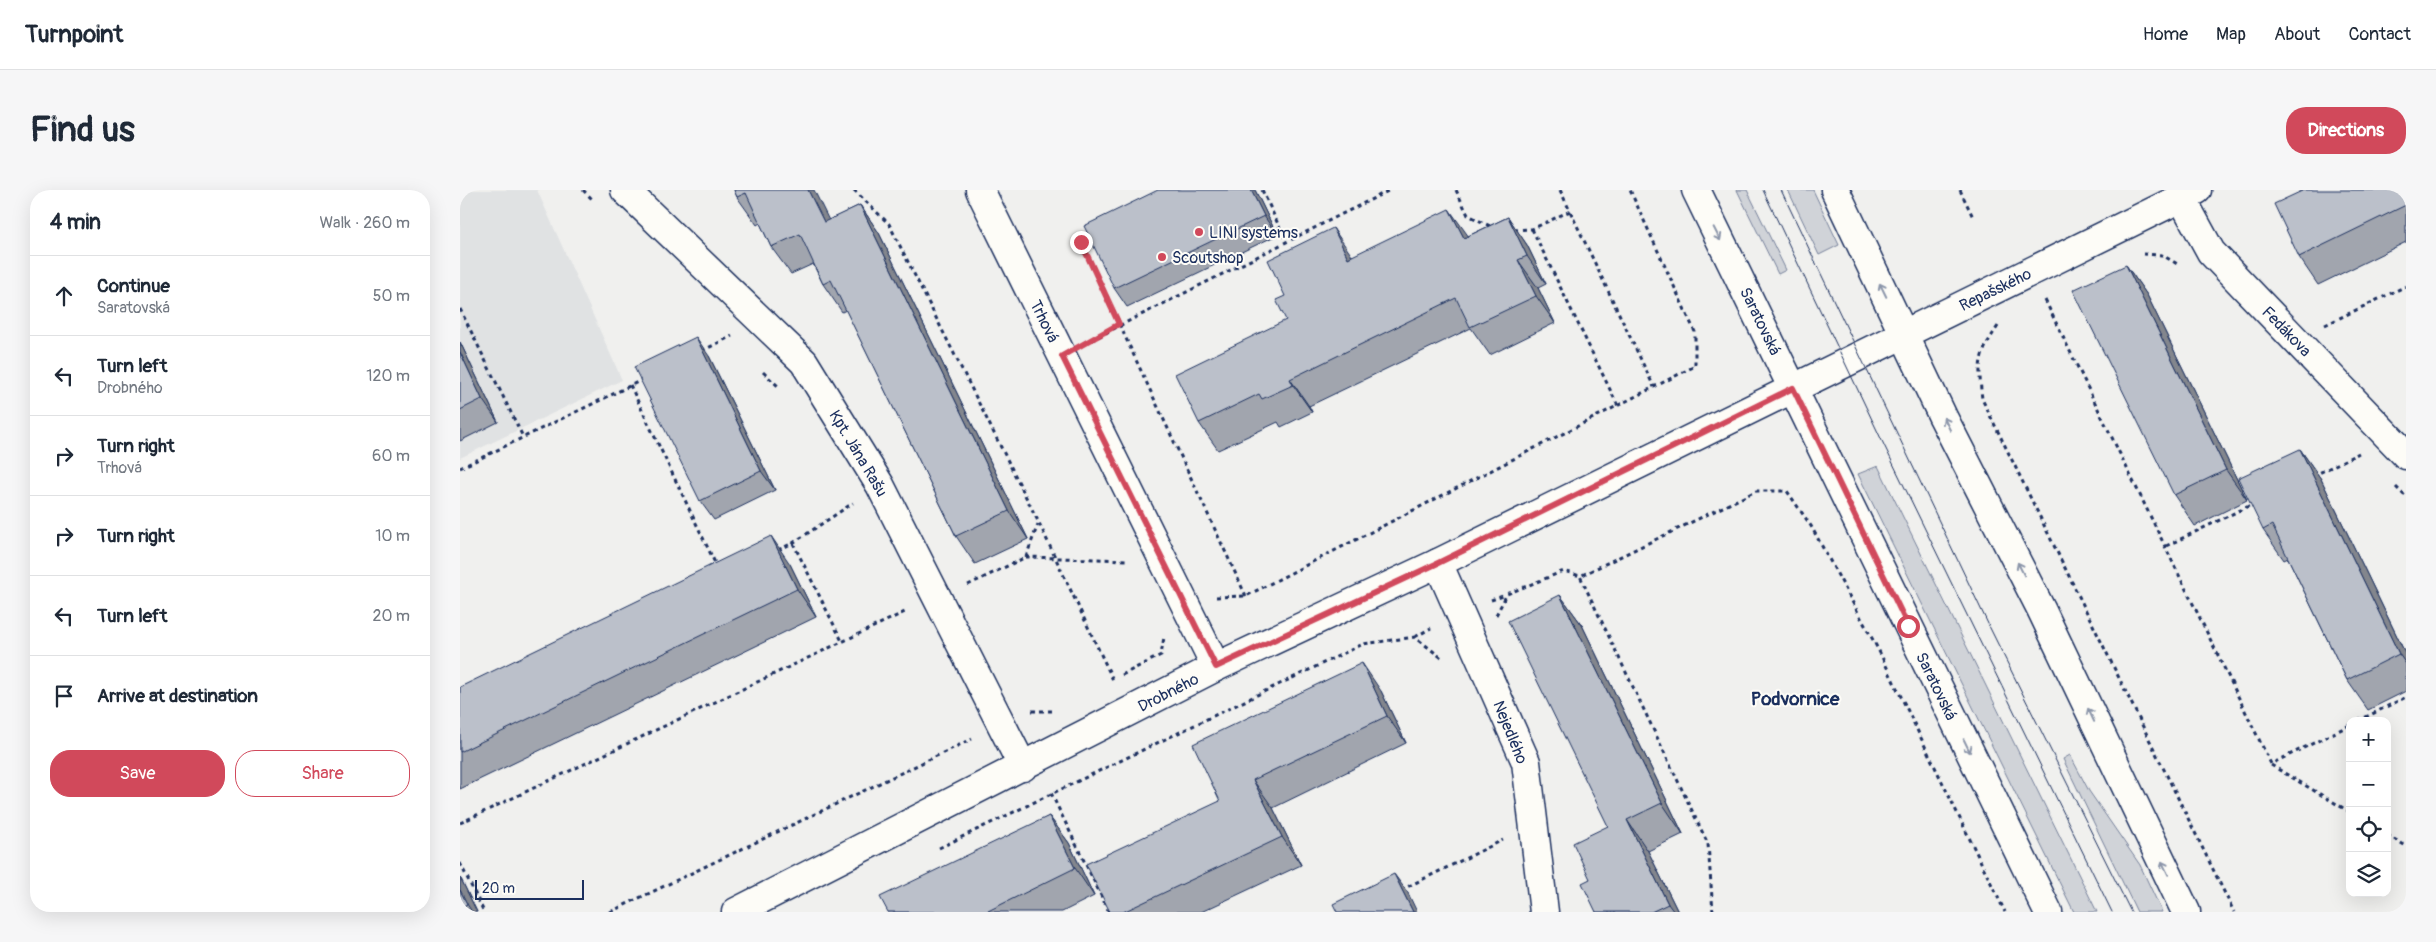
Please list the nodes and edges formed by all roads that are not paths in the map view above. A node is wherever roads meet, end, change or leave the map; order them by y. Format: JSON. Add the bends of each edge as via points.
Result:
{"nodes":[{"id":1,"x":625,"y":190,"type":"edge"},
{"id":2,"x":980,"y":190,"type":"edge"},
{"id":3,"x":1696,"y":190,"type":"edge"},
{"id":4,"x":1835,"y":190,"type":"edge"},
{"id":5,"x":2189,"y":194,"type":"edge"},
{"id":6,"x":1904,"y":334,"type":"junction"},
{"id":7,"x":1793,"y":388,"type":"junction"},
{"id":8,"x":2406,"y":455,"type":"edge"},
{"id":9,"x":1438,"y":563,"type":"junction"},
{"id":10,"x":1216,"y":667,"type":"junction"},
{"id":11,"x":1023,"y":768,"type":"junction"},
{"id":12,"x":736,"y":912,"type":"edge"},
{"id":13,"x":1544,"y":912,"type":"edge"},
{"id":14,"x":2048,"y":912,"type":"edge"},
{"id":15,"x":2186,"y":912,"type":"edge"}],
"edges":[{"from":1,"to":11,"type":"street","name":"Kpt. Jána Rašu","via":[[804,362],[880,485]]},
{"from":2,"to":10,"type":"street","name":"Trhová"},
{"from":3,"to":7,"type":"street","name":"Saratovská","one_way":true},
{"from":6,"to":4,"type":"street","one_way":true},
{"from":5,"to":6,"type":"street","name":"Repašského"},
{"from":5,"to":8,"type":"street","name":"Fedákova","via":[[2211,252]]},
{"from":6,"to":7,"type":"street","name":"Repašského"},
{"from":15,"to":6,"type":"street","one_way":true,"via":[[2041,609]]},
{"from":7,"to":9,"type":"street","name":"Drobného"},
{"from":7,"to":14,"type":"street","name":"Saratovská","one_way":true},
{"from":9,"to":10,"type":"street","name":"Drobného"},
{"from":9,"to":13,"type":"street","name":"Nejedlého","via":[[1526,762]]},
{"from":10,"to":11,"type":"street","name":"Drobného"},
{"from":11,"to":12,"type":"street","name":"Drobného"}]}
